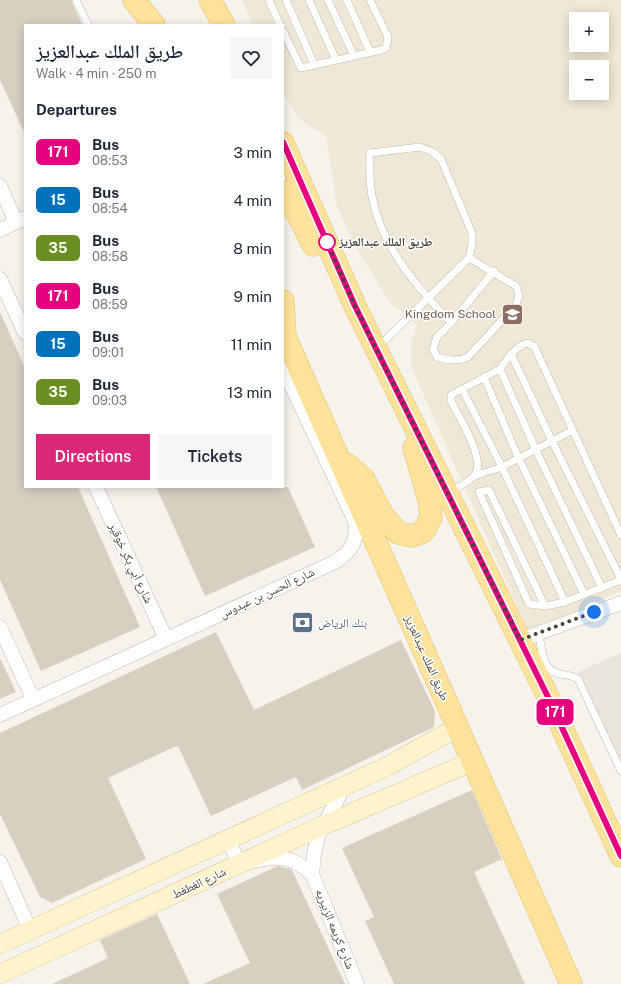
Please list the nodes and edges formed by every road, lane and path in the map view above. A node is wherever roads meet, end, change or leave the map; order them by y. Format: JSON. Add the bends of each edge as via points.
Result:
{"nodes":[{"id":1,"x":76,"y":0,"type":"edge"},
{"id":2,"x":133,"y":0,"type":"edge"},
{"id":3,"x":210,"y":0,"type":"edge"},
{"id":4,"x":269,"y":0,"type":"edge"},
{"id":5,"x":286,"y":0,"type":"edge"},
{"id":6,"x":309,"y":0,"type":"edge"},
{"id":7,"x":328,"y":0,"type":"edge"},
{"id":8,"x":347,"y":0,"type":"edge"},
{"id":9,"x":370,"y":0,"type":"edge"},
{"id":10,"x":88,"y":24,"type":"edge"},
{"id":11,"x":143,"y":24,"type":"edge"},
{"id":12,"x":153,"y":24,"type":"edge"},
{"id":13,"x":217,"y":24,"type":"edge"},
{"id":14,"x":223,"y":24,"type":"edge"},
{"id":15,"x":280,"y":24,"type":"edge"},
{"id":16,"x":284,"y":33,"type":"edge"},
{"id":17,"x":370,"y":52,"type":"junction"},
{"id":18,"x":354,"y":56,"type":"junction"},
{"id":19,"x":336,"y":60,"type":"junction"},
{"id":20,"x":314,"y":64,"type":"junction"},
{"id":21,"x":284,"y":144,"type":"edge"},
{"id":22,"x":0,"y":186,"type":"edge"},
{"id":23,"x":284,"y":193,"type":"edge"},
{"id":24,"x":21,"y":220,"type":"edge"},
{"id":25,"x":0,"y":230,"type":"edge"},
{"id":26,"x":469,"y":258,"type":"junction"},
{"id":27,"x":494,"y":271,"type":"junction"},
{"id":28,"x":0,"y":278,"type":"edge"},
{"id":29,"x":428,"y":298,"type":"junction"},
{"id":30,"x":355,"y":306,"type":"junction"},
{"id":31,"x":451,"y":323,"type":"junction"},
{"id":32,"x":24,"y":331,"type":"edge"},
{"id":33,"x":284,"y":334,"type":"edge"},
{"id":34,"x":377,"y":348,"type":"junction"},
{"id":35,"x":511,"y":354,"type":"junction"},
{"id":36,"x":500,"y":369,"type":"junction"},
{"id":37,"x":284,"y":370,"type":"edge"},
{"id":38,"x":484,"y":377,"type":"junction"},
{"id":39,"x":462,"y":389,"type":"junction"},
{"id":40,"x":408,"y":413,"type":"junction"},
{"id":41,"x":573,"y":430,"type":"junction"},
{"id":42,"x":552,"y":441,"type":"junction"},
{"id":43,"x":535,"y":448,"type":"junction"},
{"id":44,"x":338,"y":455,"type":"junction"},
{"id":45,"x":518,"y":458,"type":"junction"},
{"id":46,"x":502,"y":467,"type":"junction"},
{"id":47,"x":474,"y":476,"type":"junction"},
{"id":48,"x":96,"y":488,"type":"edge"},
{"id":49,"x":447,"y":494,"type":"junction"},
{"id":50,"x":621,"y":535,"type":"edge"},
{"id":51,"x":621,"y":579,"type":"edge"},
{"id":52,"x":602,"y":588,"type":"junction"},
{"id":53,"x":584,"y":594,"type":"junction"},
{"id":54,"x":565,"y":602,"type":"junction"},
{"id":55,"x":621,"y":603,"type":"edge"},
{"id":56,"x":545,"y":606,"type":"junction"},
{"id":57,"x":0,"y":627,"type":"edge"},
{"id":58,"x":539,"y":631,"type":"junction"},
{"id":59,"x":166,"y":639,"type":"junction"},
{"id":60,"x":520,"y":640,"type":"junction"},
{"id":61,"x":33,"y":700,"type":"junction"},
{"id":62,"x":0,"y":715,"type":"edge"},
{"id":63,"x":458,"y":727,"type":"junction"},
{"id":64,"x":473,"y":761,"type":"junction"},
{"id":65,"x":386,"y":767,"type":"junction"},
{"id":66,"x":621,"y":771,"type":"edge"},
{"id":67,"x":345,"y":785,"type":"junction"},
{"id":68,"x":399,"y":793,"type":"junction"},
{"id":69,"x":322,"y":826,"type":"junction"},
{"id":70,"x":227,"y":839,"type":"junction"},
{"id":71,"x":621,"y":856,"type":"edge"},
{"id":72,"x":0,"y":862,"type":"edge"},
{"id":73,"x":240,"y":864,"type":"junction"},
{"id":74,"x":312,"y":874,"type":"junction"},
{"id":75,"x":30,"y":930,"type":"junction"},
{"id":76,"x":0,"y":944,"type":"edge"},
{"id":77,"x":0,"y":974,"type":"edge"},
{"id":78,"x":357,"y":984,"type":"edge"},
{"id":79,"x":571,"y":984,"type":"edge"}],
"edges":[{"from":1,"to":10,"type":"lane"},
{"from":2,"to":11,"type":"main road"},
{"from":2,"to":12,"type":"main road"},
{"from":3,"to":13,"type":"main road"},
{"from":3,"to":14,"type":"main road"},
{"from":4,"to":15,"type":"lane"},
{"from":5,"to":20,"type":"lane"},
{"from":6,"to":19,"type":"lane"},
{"from":7,"to":18,"type":"lane"},
{"from":8,"to":17,"type":"lane"},
{"from":9,"to":17,"type":"lane","via":[[388,37],[386,48]]},
{"from":16,"to":20,"type":"lane","via":[[299,66],[304,68]]},
{"from":17,"to":18,"type":"lane"},
{"from":18,"to":19,"type":"lane"},
{"from":19,"to":20,"type":"lane"},
{"from":21,"to":30,"type":"main road"},
{"from":22,"to":24,"type":"street"},
{"from":23,"to":30,"type":"main road","via":[[331,280]]},
{"from":24,"to":25,"type":"street"},
{"from":26,"to":27,"type":"lane"},
{"from":26,"to":29,"type":"lane"},
{"from":26,"to":29,"type":"lane","via":[[472,232],[441,159],[433,152],[420,147],[370,153],[370,180],[376,213],[393,252]]},
{"from":27,"to":31,"type":"lane"},
{"from":27,"to":31,"type":"lane","via":[[516,286],[519,295],[516,305],[468,357],[461,360],[437,357],[433,349],[437,337]]},
{"from":28,"to":32,"type":"street"},
{"from":29,"to":31,"type":"lane"},
{"from":29,"to":34,"type":"lane"},
{"from":30,"to":34,"type":"main road"},
{"from":33,"to":44,"type":"main road","name":"طريق الملك عبدالعزيز"},
{"from":34,"to":40,"type":"main road"},
{"from":35,"to":36,"type":"lane"},
{"from":35,"to":41,"type":"lane","via":[[527,343],[534,346]]},
{"from":35,"to":42,"type":"lane"},
{"from":36,"to":38,"type":"lane"},
{"from":36,"to":43,"type":"lane"},
{"from":37,"to":59,"type":"street","name":"شارع الحسن بن عبدوس","via":[[355,521],[356,535],[351,549],[335,562]]},
{"from":38,"to":39,"type":"lane"},
{"from":38,"to":45,"type":"lane"},
{"from":39,"to":46,"type":"lane"},
{"from":39,"to":47,"type":"lane","via":[[451,395],[450,401],[477,454],[477,470]]},
{"from":40,"to":44,"type":"main road","via":[[414,452],[429,500],[431,518],[423,532],[412,536],[398,533],[382,514],[364,479]]},
{"from":40,"to":49,"type":"main road"},
{"from":41,"to":42,"type":"lane"},
{"from":41,"to":50,"type":"lane"},
{"from":42,"to":43,"type":"lane"},
{"from":42,"to":51,"type":"lane"},
{"from":43,"to":45,"type":"lane"},
{"from":43,"to":52,"type":"lane"},
{"from":44,"to":63,"type":"main road","name":"طريق الملك عبدالعزيز"},
{"from":45,"to":46,"type":"lane"},
{"from":45,"to":53,"type":"lane"},
{"from":46,"to":47,"type":"lane"},
{"from":46,"to":54,"type":"lane"},
{"from":47,"to":49,"type":"lane"},
{"from":48,"to":59,"type":"street","name":"شارع أبي بكر خوقير"},
{"from":49,"to":60,"type":"main road"},
{"from":51,"to":52,"type":"lane"},
{"from":52,"to":53,"type":"lane"},
{"from":53,"to":54,"type":"lane"},
{"from":54,"to":56,"type":"lane"},
{"from":55,"to":58,"type":"street"},
{"from":56,"to":56,"type":"lane","via":[[529,604],[479,492],[489,490]]},
{"from":57,"to":61,"type":"street"},
{"from":58,"to":60,"type":"street"},
{"from":58,"to":66,"type":"lane","via":[[542,658],[559,674],[568,674],[578,679]]},
{"from":59,"to":61,"type":"street","name":"شارع الحسن بن عبدوس"},
{"from":60,"to":71,"type":"main road"},
{"from":61,"to":62,"type":"street","name":"شارع الحسن بن عبدوس"},
{"from":63,"to":64,"type":"main road","name":"طريق الملك عبدالعزيز"},
{"from":63,"to":65,"type":"street"},
{"from":64,"to":68,"type":"street","name":"شارع الغطغط"},
{"from":64,"to":79,"type":"main road","name":"طريق الملك عبدالعزيز"},
{"from":65,"to":67,"type":"street"},
{"from":65,"to":68,"type":"street","via":[[401,774],[403,784]]},
{"from":67,"to":69,"type":"street","name":"شارع كريمه الزبيريه"},
{"from":67,"to":70,"type":"street"},
{"from":68,"to":69,"type":"street","name":"شارع الغطغط"},
{"from":69,"to":73,"type":"street","name":"شارع الغطغط"},
{"from":69,"to":74,"type":"street","name":"شارع كريمه الزبيريه","via":[[315,847]]},
{"from":70,"to":73,"type":"street"},
{"from":70,"to":75,"type":"street"},
{"from":72,"to":75,"type":"street"},
{"from":73,"to":74,"type":"street","name":"شارع كريمه الزبيريه","via":[[279,857],[292,860]]},
{"from":73,"to":77,"type":"street","name":"شارع الغطغط"},
{"from":74,"to":78,"type":"street","name":"شارع كريمه الزبيريه"},
{"from":75,"to":76,"type":"street"}]}
